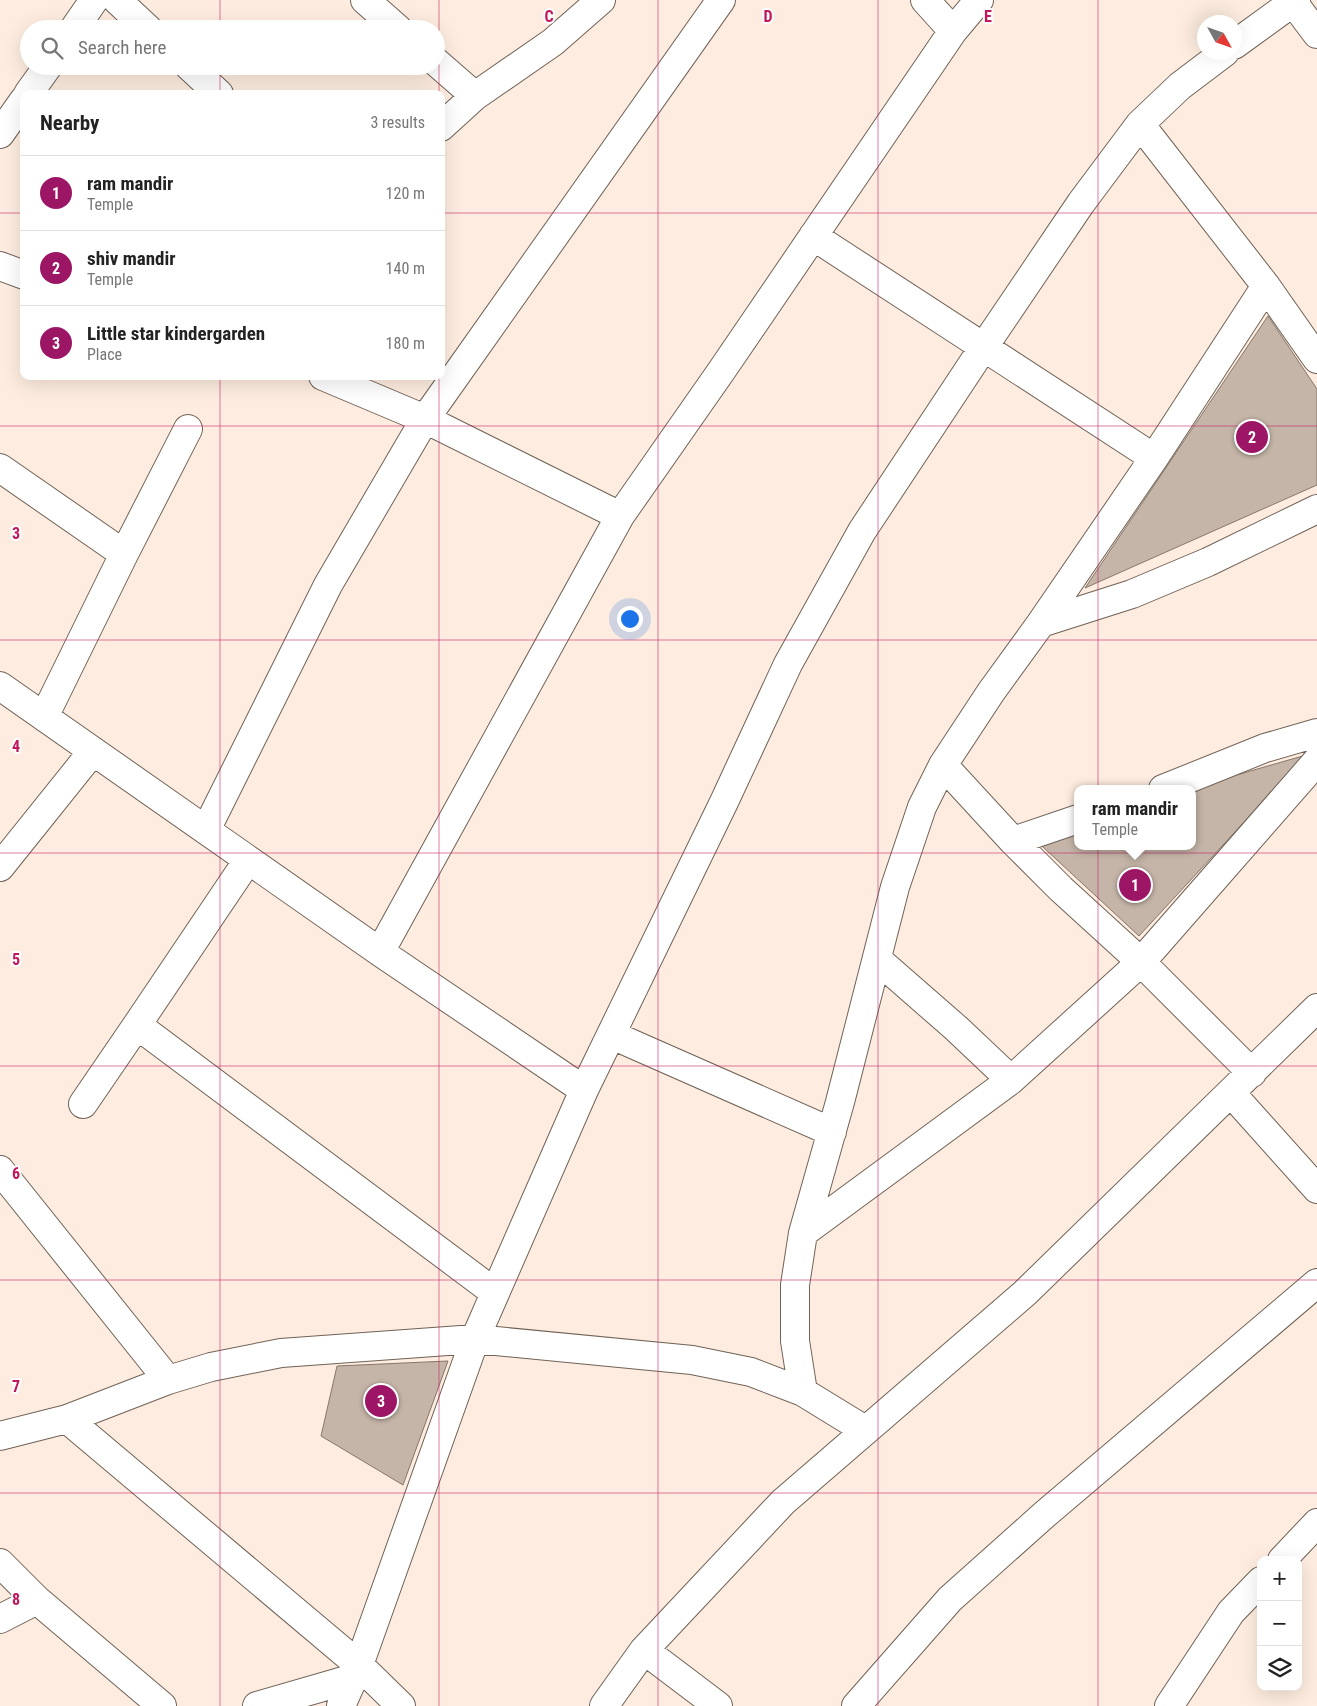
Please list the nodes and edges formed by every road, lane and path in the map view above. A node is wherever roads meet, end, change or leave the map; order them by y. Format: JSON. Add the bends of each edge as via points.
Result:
{"nodes":[{"id":1,"x":94,"y":0,"type":"edge"},
{"id":2,"x":117,"y":0,"type":"edge"},
{"id":3,"x":365,"y":0,"type":"edge"},
{"id":4,"x":601,"y":0,"type":"edge"},
{"id":5,"x":720,"y":0,"type":"edge"},
{"id":6,"x":925,"y":0,"type":"edge"},
{"id":7,"x":978,"y":0,"type":"edge"},
{"id":8,"x":1295,"y":1,"type":"edge"},
{"id":9,"x":80,"y":20,"type":"edge"},
{"id":10,"x":138,"y":20,"type":"edge"},
{"id":11,"x":388,"y":20,"type":"edge"},
{"id":12,"x":953,"y":31,"type":"junction"},
{"id":13,"x":1317,"y":34,"type":"edge"},
{"id":14,"x":1242,"y":39,"type":"edge"},
{"id":15,"x":1214,"y":60,"type":"edge"},
{"id":16,"x":445,"y":70,"type":"edge"},
{"id":17,"x":42,"y":75,"type":"edge"},
{"id":18,"x":199,"y":75,"type":"edge"},
{"id":19,"x":31,"y":90,"type":"edge"},
{"id":20,"x":215,"y":90,"type":"edge"},
{"id":21,"x":475,"y":96,"type":"junction"},
{"id":22,"x":20,"y":106,"type":"edge"},
{"id":23,"x":445,"y":123,"type":"edge"},
{"id":24,"x":1140,"y":124,"type":"junction"},
{"id":25,"x":0,"y":134,"type":"edge"},
{"id":26,"x":813,"y":236,"type":"junction"},
{"id":27,"x":0,"y":266,"type":"edge"},
{"id":28,"x":20,"y":274,"type":"edge"},
{"id":29,"x":1266,"y":286,"type":"junction"},
{"id":30,"x":983,"y":348,"type":"junction"},
{"id":31,"x":1317,"y":359,"type":"edge"},
{"id":32,"x":332,"y":380,"type":"edge"},
{"id":33,"x":426,"y":420,"type":"junction"},
{"id":34,"x":188,"y":430,"type":"dead end"},
{"id":35,"x":1154,"y":458,"type":"junction"},
{"id":36,"x":0,"y":468,"type":"edge"},
{"id":37,"x":1317,"y":509,"type":"edge"},
{"id":38,"x":620,"y":516,"type":"junction"},
{"id":39,"x":124,"y":554,"type":"junction"},
{"id":40,"x":1042,"y":623,"type":"junction"},
{"id":41,"x":0,"y":686,"type":"edge"},
{"id":42,"x":44,"y":717,"type":"junction"},
{"id":43,"x":1317,"y":733,"type":"edge"},
{"id":44,"x":93,"y":751,"type":"junction"},
{"id":45,"x":1317,"y":761,"type":"edge"},
{"id":46,"x":943,"y":765,"type":"junction"},
{"id":47,"x":1172,"y":785,"type":"edge"},
{"id":48,"x":1074,"y":820,"type":"edge"},
{"id":49,"x":206,"y":830,"type":"junction"},
{"id":50,"x":1012,"y":841,"type":"junction"},
{"id":51,"x":248,"y":860,"type":"junction"},
{"id":52,"x":0,"y":868,"type":"edge"},
{"id":53,"x":380,"y":952,"type":"junction"},
{"id":54,"x":877,"y":958,"type":"junction"},
{"id":55,"x":1141,"y":962,"type":"junction"},
{"id":56,"x":1317,"y":1008,"type":"edge"},
{"id":57,"x":137,"y":1025,"type":"junction"},
{"id":58,"x":612,"y":1035,"type":"junction"},
{"id":59,"x":1252,"y":1072,"type":"junction"},
{"id":60,"x":1011,"y":1080,"type":"junction"},
{"id":61,"x":584,"y":1090,"type":"junction"},
{"id":62,"x":1231,"y":1093,"type":"junction"},
{"id":63,"x":82,"y":1104,"type":"dead end"},
{"id":64,"x":832,"y":1132,"type":"junction"},
{"id":65,"x":0,"y":1170,"type":"edge"},
{"id":66,"x":1317,"y":1190,"type":"edge"},
{"id":67,"x":803,"y":1233,"type":"junction"},
{"id":68,"x":1317,"y":1283,"type":"edge"},
{"id":69,"x":494,"y":1292,"type":"junction"},
{"id":70,"x":475,"y":1339,"type":"junction"},
{"id":71,"x":168,"y":1380,"type":"junction"},
{"id":72,"x":803,"y":1392,"type":"junction"},
{"id":73,"x":67,"y":1419,"type":"junction"},
{"id":74,"x":866,"y":1430,"type":"junction"},
{"id":75,"x":2,"y":1433,"type":"edge"},
{"id":76,"x":1317,"y":1523,"type":"edge"},
{"id":77,"x":1286,"y":1556,"type":"edge"},
{"id":78,"x":0,"y":1563,"type":"edge"},
{"id":79,"x":1257,"y":1585,"type":"edge"},
{"id":80,"x":37,"y":1600,"type":"junction"},
{"id":81,"x":0,"y":1619,"type":"edge"},
{"id":82,"x":644,"y":1650,"type":"junction"},
{"id":83,"x":357,"y":1671,"type":"junction"},
{"id":84,"x":162,"y":1706,"type":"edge"},
{"id":85,"x":257,"y":1706,"type":"edge"},
{"id":86,"x":341,"y":1706,"type":"edge"},
{"id":87,"x":401,"y":1706,"type":"edge"},
{"id":88,"x":604,"y":1706,"type":"edge"},
{"id":89,"x":718,"y":1706,"type":"edge"},
{"id":90,"x":856,"y":1706,"type":"edge"},
{"id":91,"x":1169,"y":1706,"type":"edge"}],
"edges":[{"from":1,"to":9,"type":"street"},
{"from":2,"to":10,"type":"street"},
{"from":3,"to":11,"type":"street"},
{"from":4,"to":21,"type":"street","via":[[553,42]]},
{"from":5,"to":33,"type":"street"},
{"from":6,"to":12,"type":"street"},
{"from":7,"to":12,"type":"street"},
{"from":8,"to":13,"type":"street"},
{"from":8,"to":14,"type":"street"},
{"from":12,"to":26,"type":"street"},
{"from":15,"to":24,"type":"street","via":[[1180,86]]},
{"from":16,"to":21,"type":"street"},
{"from":17,"to":19,"type":"street"},
{"from":18,"to":20,"type":"street"},
{"from":21,"to":23,"type":"street"},
{"from":22,"to":25,"type":"street"},
{"from":24,"to":29,"type":"street"},
{"from":24,"to":30,"type":"street","via":[[1081,203]]},
{"from":26,"to":30,"type":"street"},
{"from":26,"to":38,"type":"street"},
{"from":27,"to":28,"type":"street"},
{"from":29,"to":31,"type":"street"},
{"from":29,"to":35,"type":"street"},
{"from":30,"to":35,"type":"street"},
{"from":30,"to":58,"type":"street","via":[[862,531],[788,664]]},
{"from":32,"to":33,"type":"street"},
{"from":33,"to":38,"type":"street"},
{"from":33,"to":49,"type":"street","via":[[328,585]]},
{"from":34,"to":39,"type":"street"},
{"from":35,"to":40,"type":"street"},
{"from":36,"to":39,"type":"street"},
{"from":37,"to":40,"type":"street","via":[[1208,562],[1132,594]]},
{"from":38,"to":53,"type":"street"},
{"from":39,"to":42,"type":"street"},
{"from":40,"to":46,"type":"street"},
{"from":41,"to":42,"type":"street"},
{"from":42,"to":44,"type":"street"},
{"from":43,"to":47,"type":"street","via":[[1265,748]]},
{"from":44,"to":49,"type":"street"},
{"from":44,"to":52,"type":"street"},
{"from":45,"to":55,"type":"street"},
{"from":46,"to":50,"type":"street"},
{"from":46,"to":54,"type":"street","via":[[918,816],[894,887]]},
{"from":48,"to":50,"type":"street"},
{"from":49,"to":51,"type":"street"},
{"from":50,"to":55,"type":"street"},
{"from":51,"to":53,"type":"street"},
{"from":51,"to":57,"type":"street"},
{"from":53,"to":61,"type":"street"},
{"from":54,"to":60,"type":"street"},
{"from":54,"to":64,"type":"street"},
{"from":55,"to":59,"type":"street"},
{"from":55,"to":60,"type":"street"},
{"from":56,"to":59,"type":"street"},
{"from":57,"to":63,"type":"street"},
{"from":57,"to":69,"type":"street"},
{"from":58,"to":61,"type":"street"},
{"from":58,"to":64,"type":"street"},
{"from":59,"to":62,"type":"street"},
{"from":60,"to":67,"type":"street"},
{"from":61,"to":69,"type":"street"},
{"from":62,"to":66,"type":"street"},
{"from":62,"to":74,"type":"street","via":[[1025,1293]]},
{"from":64,"to":67,"type":"street"},
{"from":65,"to":71,"type":"street"},
{"from":67,"to":72,"type":"street","via":[[796,1286],[795,1331]]},
{"from":68,"to":90,"type":"street","via":[[950,1599]]},
{"from":69,"to":70,"type":"street"},
{"from":70,"to":71,"type":"street","via":[[281,1353],[211,1367]]},
{"from":70,"to":72,"type":"street","via":[[692,1360],[751,1372]]},
{"from":70,"to":83,"type":"street"},
{"from":71,"to":73,"type":"street"},
{"from":72,"to":74,"type":"street"},
{"from":73,"to":75,"type":"street"},
{"from":73,"to":83,"type":"street"},
{"from":74,"to":82,"type":"street","via":[[783,1502]]},
{"from":76,"to":77,"type":"street"},
{"from":78,"to":80,"type":"street"},
{"from":79,"to":91,"type":"street","via":[[1231,1612]]},
{"from":80,"to":81,"type":"street"},
{"from":80,"to":84,"type":"street"},
{"from":82,"to":88,"type":"street"},
{"from":82,"to":89,"type":"street"},
{"from":83,"to":85,"type":"street"},
{"from":83,"to":86,"type":"street"},
{"from":83,"to":87,"type":"street"}]}
